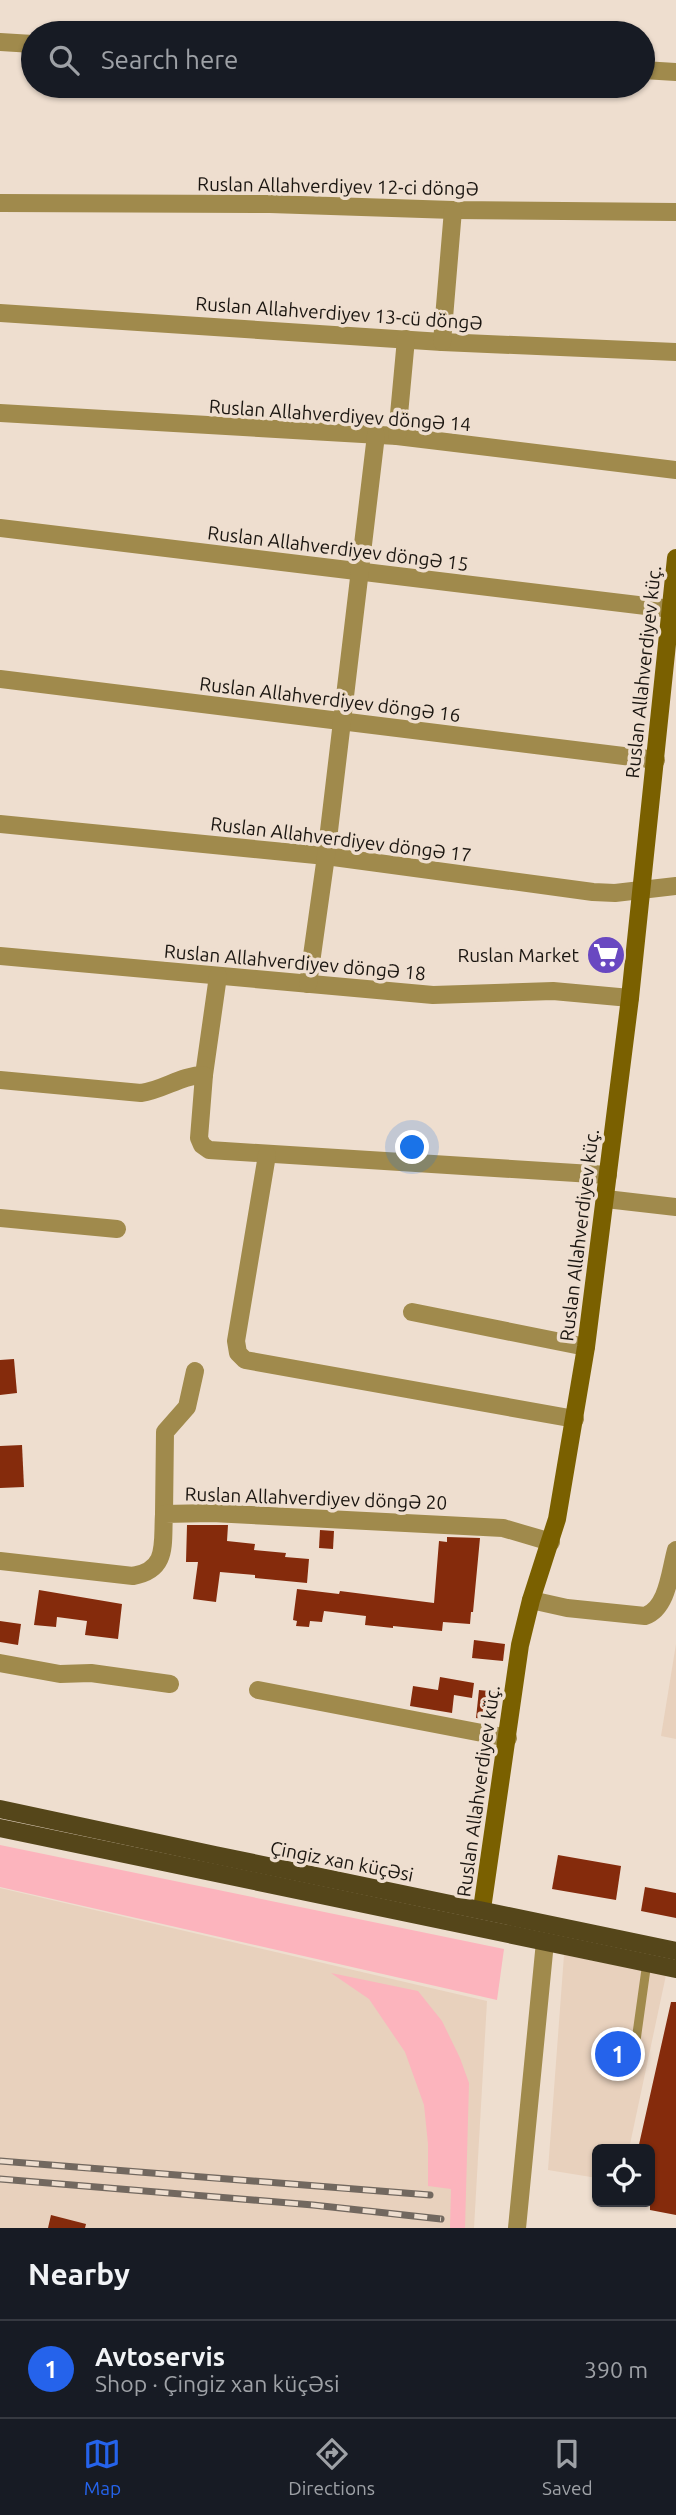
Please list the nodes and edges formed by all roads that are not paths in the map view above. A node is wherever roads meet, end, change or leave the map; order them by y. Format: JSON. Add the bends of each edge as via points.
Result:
{"nodes":[{"id":1,"x":0,"y":43,"type":"edge"},
{"id":2,"x":21,"y":44,"type":"edge"},
{"id":3,"x":655,"y":71,"type":"edge"},
{"id":4,"x":676,"y":72,"type":"edge"},
{"id":5,"x":0,"y":203,"type":"edge"},
{"id":6,"x":453,"y":210,"type":"junction"},
{"id":7,"x":676,"y":212,"type":"edge"},
{"id":8,"x":0,"y":313,"type":"edge"},
{"id":9,"x":405,"y":339,"type":"junction"},
{"id":10,"x":442,"y":342,"type":"junction"},
{"id":11,"x":676,"y":352,"type":"edge"},
{"id":12,"x":0,"y":413,"type":"edge"},
{"id":13,"x":376,"y":435,"type":"junction"},
{"id":14,"x":397,"y":436,"type":"junction"},
{"id":15,"x":676,"y":470,"type":"edge"},
{"id":16,"x":0,"y":528,"type":"edge"},
{"id":17,"x":676,"y":558,"type":"edge"},
{"id":18,"x":361,"y":571,"type":"junction"},
{"id":19,"x":671,"y":609,"type":"junction"},
{"id":20,"x":0,"y":679,"type":"edge"},
{"id":21,"x":341,"y":723,"type":"junction"},
{"id":22,"x":656,"y":760,"type":"junction"},
{"id":23,"x":0,"y":824,"type":"edge"},
{"id":24,"x":326,"y":856,"type":"junction"},
{"id":25,"x":676,"y":886,"type":"edge"},
{"id":26,"x":640,"y":890,"type":"junction"},
{"id":27,"x":0,"y":956,"type":"edge"},
{"id":28,"x":218,"y":976,"type":"junction"},
{"id":29,"x":308,"y":984,"type":"junction"},
{"id":30,"x":630,"y":998,"type":"junction"},
{"id":31,"x":204,"y":1075,"type":"junction"},
{"id":32,"x":0,"y":1080,"type":"edge"},
{"id":33,"x":267,"y":1155,"type":"junction"},
{"id":34,"x":608,"y":1175,"type":"junction"},
{"id":35,"x":606,"y":1199,"type":"junction"},
{"id":36,"x":676,"y":1207,"type":"edge"},
{"id":37,"x":0,"y":1218,"type":"edge"},
{"id":38,"x":117,"y":1230,"type":"dead end"},
{"id":39,"x":412,"y":1312,"type":"dead end"},
{"id":40,"x":586,"y":1348,"type":"junction"},
{"id":41,"x":195,"y":1371,"type":"dead end"},
{"id":42,"x":575,"y":1419,"type":"junction"},
{"id":43,"x":164,"y":1514,"type":"junction"},
{"id":44,"x":551,"y":1542,"type":"junction"},
{"id":45,"x":676,"y":1550,"type":"edge"},
{"id":46,"x":0,"y":1561,"type":"edge"},
{"id":47,"x":531,"y":1600,"type":"junction"},
{"id":48,"x":0,"y":1663,"type":"edge"},
{"id":49,"x":170,"y":1684,"type":"dead end"},
{"id":50,"x":258,"y":1690,"type":"dead end"},
{"id":51,"x":508,"y":1738,"type":"junction"},
{"id":52,"x":0,"y":1809,"type":"edge"},
{"id":53,"x":0,"y":1828,"type":"edge"},
{"id":54,"x":482,"y":1909,"type":"junction"},
{"id":55,"x":545,"y":1942,"type":"junction"},
{"id":56,"x":676,"y":1951,"type":"edge"},
{"id":57,"x":647,"y":1962,"type":"junction"},
{"id":58,"x":676,"y":1969,"type":"edge"},
{"id":59,"x":633,"y":2062,"type":"dead end"},
{"id":60,"x":522,"y":2227,"type":"edge"}],
"edges":[{"from":1,"to":2,"type":"street"},
{"from":3,"to":4,"type":"street"},
{"from":5,"to":6,"type":"street","name":"Ruslan Allahverdiyev 12-ci döngə"},
{"from":6,"to":7,"type":"street","name":"Ruslan Allahverdiyev 12-ci döngə"},
{"from":6,"to":10,"type":"street"},
{"from":8,"to":9,"type":"street","name":"Ruslan Allahverdiyev 13-cü döngə"},
{"from":9,"to":10,"type":"street","name":"Ruslan Allahverdiyev 13-cü döngə"},
{"from":9,"to":14,"type":"street"},
{"from":10,"to":11,"type":"street","name":"Ruslan Allahverdiyev 13-cü döngə"},
{"from":12,"to":13,"type":"street","name":"Ruslan Allahverdiyev döngə 14"},
{"from":13,"to":14,"type":"street","name":"Ruslan Allahverdiyev döngə 14"},
{"from":13,"to":18,"type":"street"},
{"from":14,"to":15,"type":"street","name":"Ruslan Allahverdiyev döngə 14"},
{"from":16,"to":18,"type":"street","name":"Ruslan Allahverdiyev döngə 15"},
{"from":17,"to":19,"type":"street","name":"Ruslan Allahverdiyev küç."},
{"from":18,"to":19,"type":"street","name":"Ruslan Allahverdiyev döngə 15"},
{"from":18,"to":21,"type":"street"},
{"from":19,"to":22,"type":"street","name":"Ruslan Allahverdiyev küç."},
{"from":20,"to":21,"type":"street","name":"Ruslan Allahverdiyev döngə 16"},
{"from":21,"to":22,"type":"street","name":"Ruslan Allahverdiyev döngə 16"},
{"from":21,"to":24,"type":"street"},
{"from":22,"to":26,"type":"street","name":"Ruslan Allahverdiyev küç."},
{"from":23,"to":24,"type":"street","name":"Ruslan Allahverdiyev döngə 17"},
{"from":24,"to":26,"type":"street","name":"Ruslan Allahverdiyev döngə 17","via":[[593,892]]},
{"from":24,"to":29,"type":"street"},
{"from":25,"to":26,"type":"street","name":"Ruslan Allahverdiyev döngə 17"},
{"from":26,"to":30,"type":"street","name":"Ruslan Allahverdiyev küç."},
{"from":27,"to":28,"type":"street","name":"Ruslan Allahverdiyev döngə 18"},
{"from":28,"to":29,"type":"street","name":"Ruslan Allahverdiyev döngə 18"},
{"from":28,"to":31,"type":"street"},
{"from":29,"to":30,"type":"street","name":"Ruslan Allahverdiyev döngə 18","via":[[433,995],[553,991]]},
{"from":30,"to":34,"type":"street","name":"Ruslan Allahverdiyev küç."},
{"from":31,"to":32,"type":"street","via":[[141,1093]]},
{"from":31,"to":33,"type":"street","via":[[202,1145],[209,1150]]},
{"from":33,"to":34,"type":"street"},
{"from":33,"to":42,"type":"street","via":[[236,1341],[245,1360]]},
{"from":34,"to":35,"type":"street","name":"Ruslan Allahverdiyev küç."},
{"from":35,"to":36,"type":"street"},
{"from":35,"to":40,"type":"street","name":"Ruslan Allahverdiyev küç."},
{"from":37,"to":38,"type":"street"},
{"from":39,"to":40,"type":"street"},
{"from":40,"to":42,"type":"street","name":"Ruslan Allahverdiyev küç."},
{"from":41,"to":43,"type":"street","via":[[187,1407],[165,1432]]},
{"from":42,"to":44,"type":"street","name":"Ruslan Allahverdiyev küç."},
{"from":43,"to":44,"type":"street","name":"Ruslan Allahverdiyev döngə 20","via":[[503,1528]]},
{"from":43,"to":46,"type":"street","name":"Ruslan Allahverdiyev döngə 20","via":[[162,1556],[145,1574]]},
{"from":44,"to":47,"type":"street","name":"Ruslan Allahverdiyev küç."},
{"from":45,"to":47,"type":"street","via":[[661,1604],[645,1616]]},
{"from":47,"to":51,"type":"street","name":"Ruslan Allahverdiyev küç."},
{"from":48,"to":49,"type":"street","via":[[60,1674]]},
{"from":50,"to":51,"type":"street"},
{"from":51,"to":54,"type":"street","name":"Ruslan Allahverdiyev küç."},
{"from":52,"to":54,"type":"main road","name":"Çingiz xan küçəsi","via":[[295,1874]]},
{"from":53,"to":55,"type":"main road","name":"Çingiz xan küçəsi"},
{"from":54,"to":56,"type":"main road","name":"Çingiz xan küçəsi"},
{"from":55,"to":57,"type":"main road","name":"Çingiz xan küçəsi"},
{"from":55,"to":60,"type":"street"},
{"from":57,"to":58,"type":"main road","name":"Çingiz xan küçəsi"},
{"from":57,"to":59,"type":"lane"}]}
